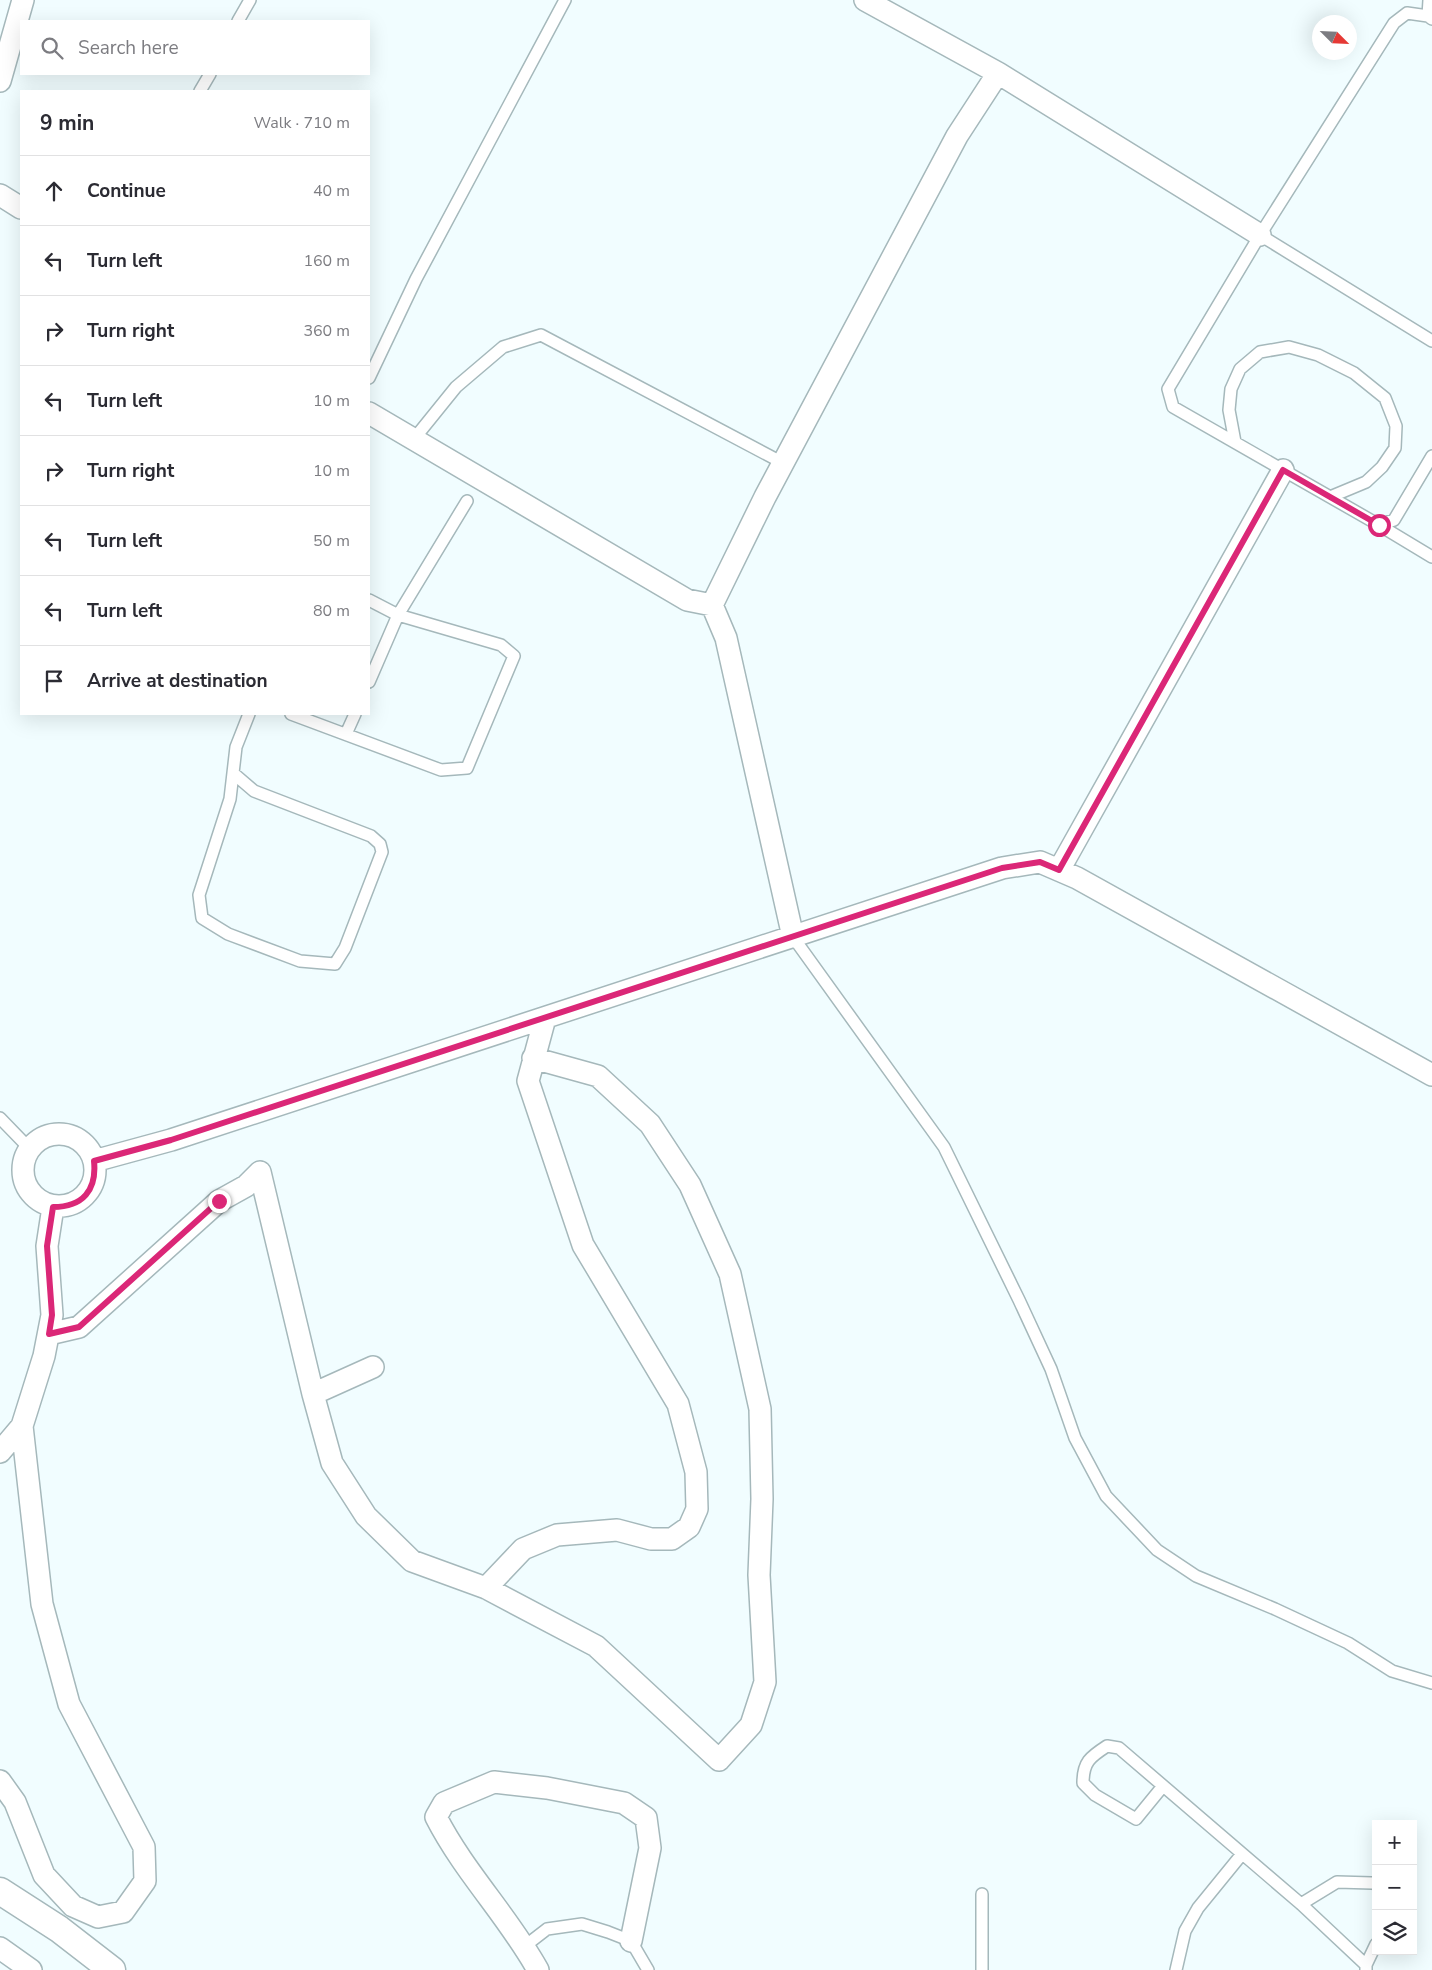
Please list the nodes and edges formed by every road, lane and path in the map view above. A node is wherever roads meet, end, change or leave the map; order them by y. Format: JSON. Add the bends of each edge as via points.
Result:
{"nodes":[{"id":1,"x":23,"y":0,"type":"edge"},
{"id":2,"x":250,"y":0,"type":"edge"},
{"id":3,"x":565,"y":0,"type":"edge"},
{"id":4,"x":865,"y":0,"type":"edge"},
{"id":5,"x":1430,"y":0,"type":"edge"},
{"id":6,"x":1430,"y":17,"type":"edge"},
{"id":7,"x":239,"y":20,"type":"edge"},
{"id":8,"x":998,"y":73,"type":"junction"},
{"id":9,"x":209,"y":75,"type":"edge"},
{"id":10,"x":0,"y":81,"type":"edge"},
{"id":11,"x":201,"y":90,"type":"edge"},
{"id":12,"x":0,"y":195,"type":"edge"},
{"id":13,"x":20,"y":207,"type":"edge"},
{"id":14,"x":1260,"y":235,"type":"junction"},
{"id":15,"x":1432,"y":341,"type":"edge"},
{"id":16,"x":370,"y":376,"type":"edge"},
{"id":17,"x":370,"y":413,"type":"edge"},
{"id":18,"x":414,"y":439,"type":"junction"},
{"id":19,"x":1235,"y":442,"type":"junction"},
{"id":20,"x":1432,"y":456,"type":"edge"},
{"id":21,"x":783,"y":463,"type":"junction"},
{"id":22,"x":1283,"y":470,"type":"junction"},
{"id":23,"x":1330,"y":497,"type":"junction"},
{"id":24,"x":468,"y":502,"type":"dead end"},
{"id":25,"x":1379,"y":525,"type":"junction"},
{"id":26,"x":1432,"y":557,"type":"edge"},
{"id":27,"x":370,"y":601,"type":"edge"},
{"id":28,"x":712,"y":605,"type":"junction"},
{"id":29,"x":398,"y":615,"type":"junction"},
{"id":30,"x":370,"y":680,"type":"edge"},
{"id":31,"x":248,"y":715,"type":"edge"},
{"id":32,"x":294,"y":715,"type":"edge"},
{"id":33,"x":355,"y":715,"type":"edge"},
{"id":34,"x":346,"y":734,"type":"junction"},
{"id":35,"x":233,"y":773,"type":"junction"},
{"id":36,"x":1059,"y":870,"type":"junction"},
{"id":37,"x":793,"y":937,"type":"junction"},
{"id":38,"x":545,"y":1018,"type":"junction"},
{"id":39,"x":534,"y":1058,"type":"junction"},
{"id":40,"x":1432,"y":1075,"type":"edge"},
{"id":41,"x":0,"y":1118,"type":"edge"},
{"id":42,"x":29,"y":1148,"type":"junction"},
{"id":43,"x":94,"y":1161,"type":"junction"},
{"id":44,"x":53,"y":1207,"type":"junction"},
{"id":45,"x":49,"y":1334,"type":"junction"},
{"id":46,"x":373,"y":1367,"type":"dead end"},
{"id":47,"x":313,"y":1394,"type":"junction"},
{"id":48,"x":22,"y":1426,"type":"junction"},
{"id":49,"x":0,"y":1452,"type":"edge"},
{"id":50,"x":486,"y":1588,"type":"junction"},
{"id":51,"x":1432,"y":1683,"type":"edge"},
{"id":52,"x":0,"y":1782,"type":"edge"},
{"id":53,"x":1163,"y":1786,"type":"junction"},
{"id":54,"x":1242,"y":1854,"type":"junction"},
{"id":55,"x":1372,"y":1883,"type":"edge"},
{"id":56,"x":0,"y":1891,"type":"edge"},
{"id":57,"x":982,"y":1894,"type":"dead end"},
{"id":58,"x":1300,"y":1904,"type":"junction"},
{"id":59,"x":631,"y":1941,"type":"junction"},
{"id":60,"x":525,"y":1946,"type":"junction"},
{"id":61,"x":0,"y":1948,"type":"edge"},
{"id":62,"x":1372,"y":1954,"type":"edge"},
{"id":63,"x":1366,"y":1968,"type":"edge"},
{"id":64,"x":32,"y":1970,"type":"edge"},
{"id":65,"x":112,"y":1970,"type":"edge"},
{"id":66,"x":538,"y":1970,"type":"edge"},
{"id":67,"x":648,"y":1970,"type":"edge"},
{"id":68,"x":982,"y":1970,"type":"edge"},
{"id":69,"x":1176,"y":1970,"type":"edge"}],
"edges":[{"from":1,"to":10,"type":"street"},
{"from":2,"to":7,"type":"lane"},
{"from":3,"to":16,"type":"lane","via":[[416,279]]},
{"from":4,"to":8,"type":"street"},
{"from":5,"to":6,"type":"lane"},
{"from":6,"to":14,"type":"lane","via":[[1407,14],[1394,23]]},
{"from":8,"to":14,"type":"street"},
{"from":8,"to":21,"type":"street","via":[[957,136]]},
{"from":9,"to":11,"type":"lane"},
{"from":12,"to":13,"type":"street"},
{"from":14,"to":15,"type":"lane"},
{"from":14,"to":19,"type":"lane","via":[[1168,389],[1174,407]]},
{"from":17,"to":18,"type":"street"},
{"from":18,"to":21,"type":"lane","via":[[456,386],[503,347],[541,335]]},
{"from":18,"to":28,"type":"street","via":[[687,600]]},
{"from":19,"to":22,"type":"lane"},
{"from":19,"to":23,"type":"lane","via":[[1229,410],[1231,389],[1240,369],[1260,352],[1289,346],[1318,355],[1354,373],[1386,398],[1396,426],[1395,448],[1382,468],[1366,482]]},
{"from":20,"to":25,"type":"lane","via":[[1394,520]]},
{"from":21,"to":28,"type":"street"},
{"from":22,"to":23,"type":"lane"},
{"from":22,"to":36,"type":"street"},
{"from":23,"to":25,"type":"lane"},
{"from":24,"to":29,"type":"lane"},
{"from":25,"to":26,"type":"lane"},
{"from":27,"to":29,"type":"lane"},
{"from":28,"to":37,"type":"street","via":[[726,638]]},
{"from":29,"to":30,"type":"lane"},
{"from":29,"to":34,"type":"lane","via":[[501,645],[514,656],[467,768],[441,770]]},
{"from":31,"to":35,"type":"lane","via":[[236,747]]},
{"from":32,"to":34,"type":"lane"},
{"from":33,"to":34,"type":"lane"},
{"from":35,"to":35,"type":"lane","via":[[230,799],[199,895],[202,918],[228,934],[300,962],[335,964],[345,948],[379,860],[380,844],[371,836],[254,791]]},
{"from":36,"to":37,"type":"street","via":[[1040,862],[1002,868]]},
{"from":36,"to":40,"type":"street"},
{"from":37,"to":38,"type":"street"},
{"from":37,"to":51,"type":"lane","via":[[944,1147],[1051,1369],[1075,1438],[1106,1496],[1156,1550],[1196,1576],[1348,1643],[1392,1671]]},
{"from":38,"to":39,"type":"street"},
{"from":38,"to":43,"type":"street","via":[[171,1140]]},
{"from":39,"to":50,"type":"street","via":[[528,1081],[583,1245],[678,1404],[696,1472],[697,1509],[689,1527],[672,1539],[651,1539],[617,1530],[557,1535],[523,1548]]},
{"from":39,"to":50,"type":"street","via":[[598,1076],[650,1124],[690,1185],[730,1274],[760,1409],[762,1499],[759,1575],[765,1682],[751,1725],[719,1760],[596,1646]]},
{"from":41,"to":42,"type":"lane"},
{"from":42,"to":43,"type":"street","via":[[46,1136],[66,1134],[84,1144]]},
{"from":42,"to":44,"type":"street","via":[[22,1168],[26,1189],[43,1204]]},
{"from":43,"to":44,"type":"street","via":[[94,1181],[82,1199],[63,1207]]},
{"from":44,"to":45,"type":"street","via":[[47,1246],[52,1315]]},
{"from":45,"to":47,"type":"street","via":[[79,1327],[219,1201],[246,1186],[260,1172]]},
{"from":45,"to":48,"type":"street"},
{"from":46,"to":47,"type":"street"},
{"from":47,"to":50,"type":"street","via":[[332,1463],[366,1516],[412,1561]]},
{"from":48,"to":49,"type":"street"},
{"from":48,"to":52,"type":"street","via":[[42,1604],[69,1704],[144,1847],[145,1881],[123,1912],[98,1917],[74,1906],[44,1875],[15,1802]]},
{"from":53,"to":53,"type":"lane","via":[[1119,1748],[1107,1746],[1093,1755],[1083,1770],[1083,1783],[1095,1795],[1136,1819]]},
{"from":53,"to":54,"type":"lane"},
{"from":54,"to":58,"type":"lane"},
{"from":54,"to":69,"type":"lane","via":[[1194,1915],[1185,1931]]},
{"from":55,"to":58,"type":"lane","via":[[1337,1882]]},
{"from":56,"to":65,"type":"street","via":[[59,1929]]},
{"from":57,"to":68,"type":"lane"},
{"from":58,"to":63,"type":"lane"},
{"from":59,"to":60,"type":"lane","via":[[582,1924],[547,1930]]},
{"from":59,"to":60,"type":"street","via":[[650,1848],[646,1818],[624,1803],[547,1788],[494,1782],[444,1803],[436,1817],[447,1839]]},
{"from":59,"to":67,"type":"lane"},
{"from":60,"to":66,"type":"street"},
{"from":61,"to":64,"type":"street"},
{"from":62,"to":63,"type":"lane"}]}
